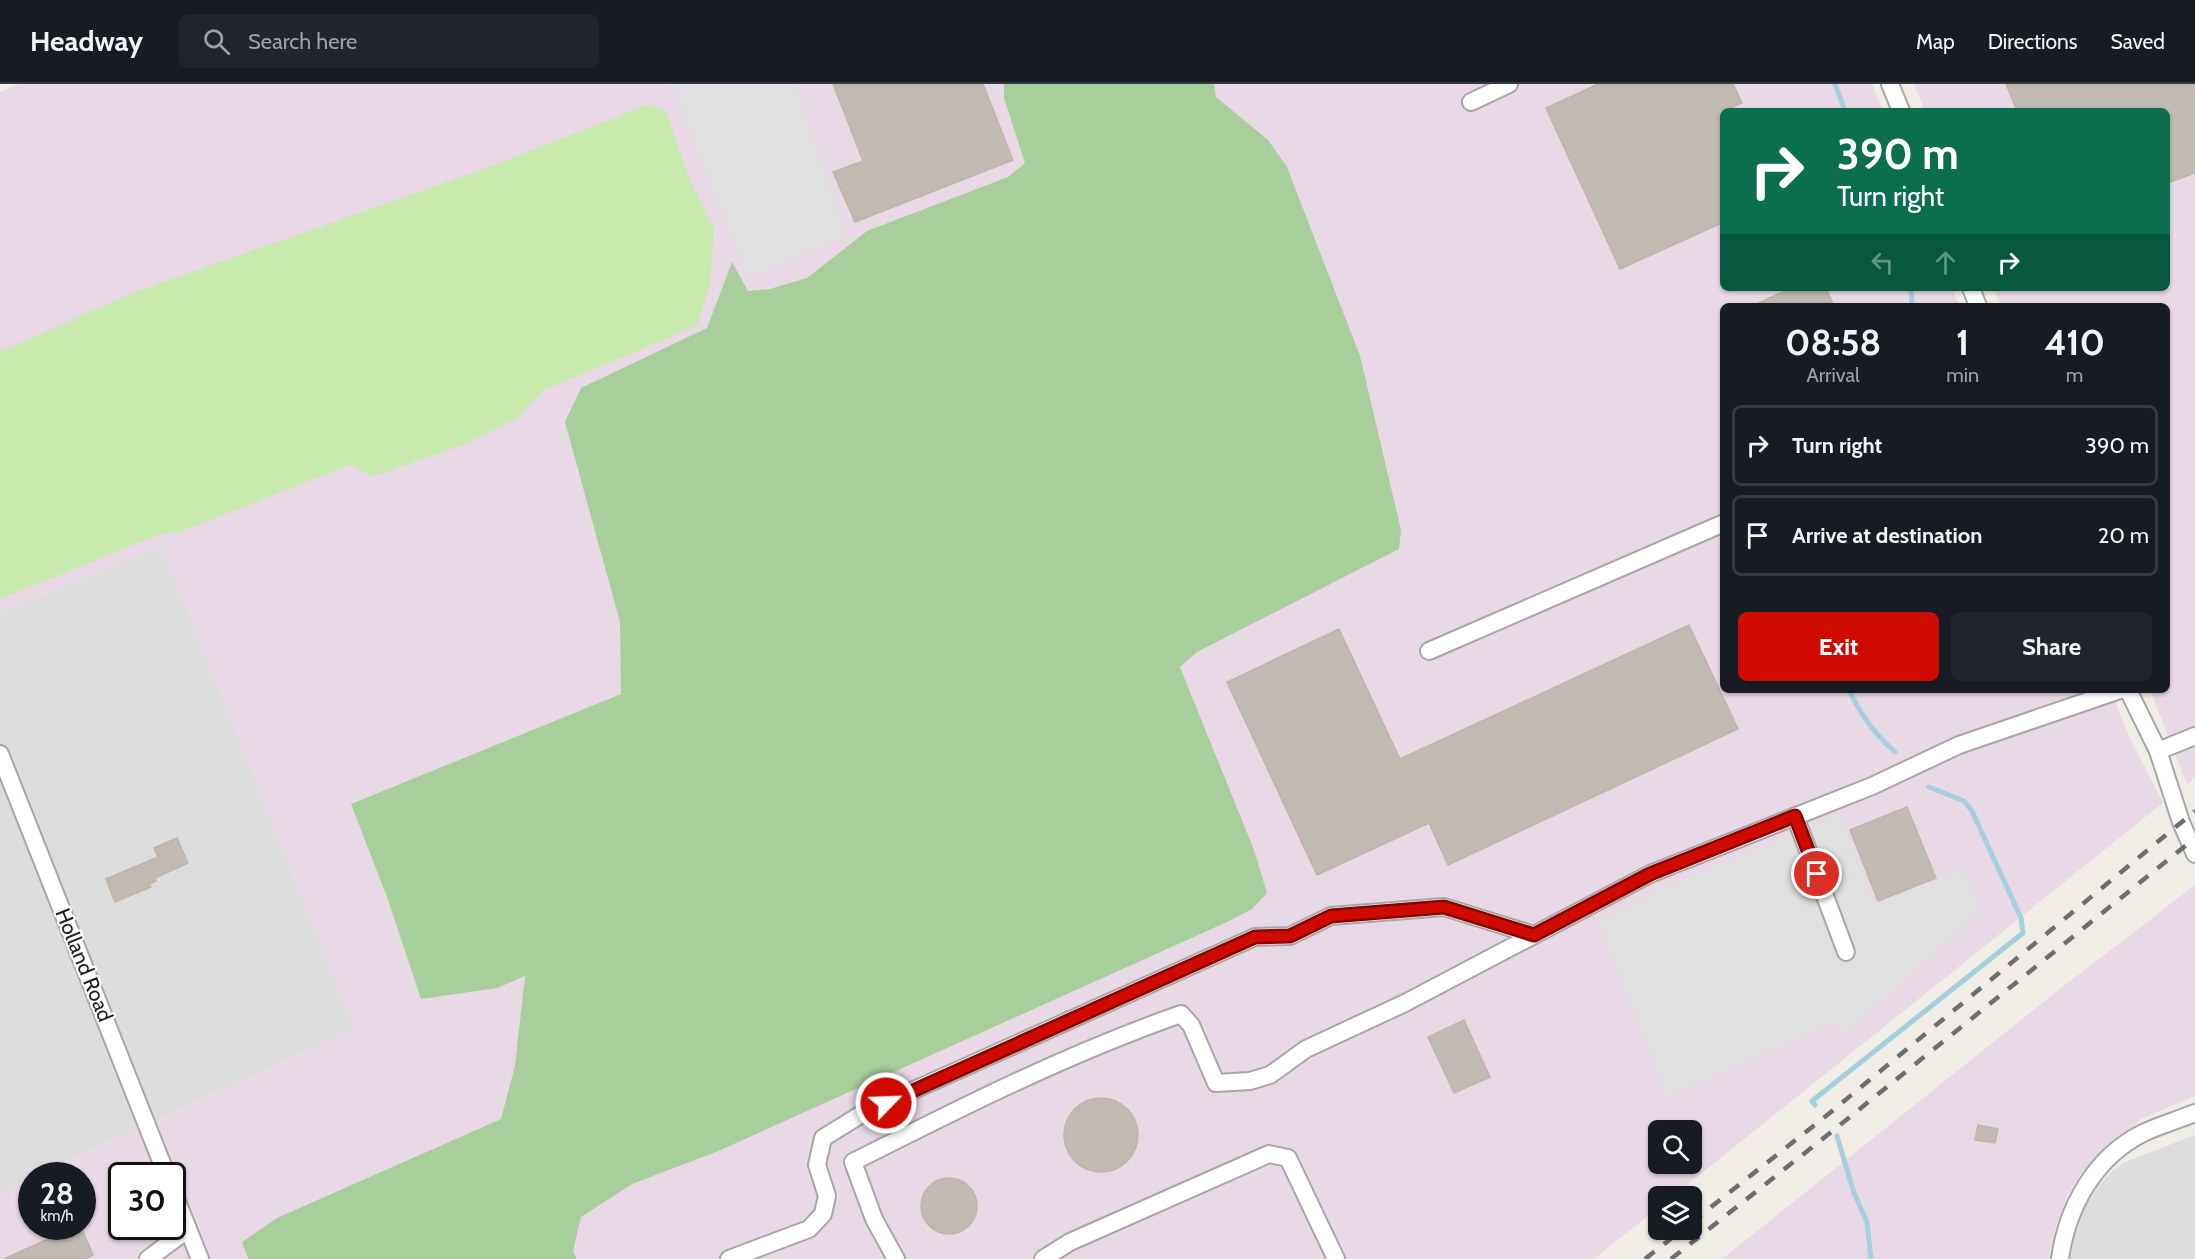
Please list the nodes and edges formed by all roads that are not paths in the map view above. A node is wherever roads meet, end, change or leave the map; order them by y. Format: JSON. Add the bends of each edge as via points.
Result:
{"nodes":[{"id":1,"x":1509,"y":84,"type":"edge"},
{"id":2,"x":1890,"y":84,"type":"edge"},
{"id":3,"x":1471,"y":102,"type":"dead end"},
{"id":4,"x":1900,"y":108,"type":"edge"},
{"id":5,"x":1720,"y":525,"type":"edge"},
{"id":6,"x":1429,"y":651,"type":"dead end"},
{"id":7,"x":2111,"y":693,"type":"edge"},
{"id":8,"x":2129,"y":693,"type":"edge"},
{"id":9,"x":2195,"y":736,"type":"edge"},
{"id":10,"x":2157,"y":751,"type":"junction"},
{"id":11,"x":0,"y":754,"type":"edge"},
{"id":12,"x":1795,"y":816,"type":"junction"},
{"id":13,"x":2195,"y":854,"type":"edge"},
{"id":14,"x":1534,"y":935,"type":"junction"},
{"id":15,"x":1846,"y":952,"type":"dead end"},
{"id":16,"x":2195,"y":1113,"type":"edge"},
{"id":17,"x":161,"y":1162,"type":"edge"},
{"id":18,"x":186,"y":1223,"type":"edge"},
{"id":19,"x":188,"y":1228,"type":"junction"},
{"id":20,"x":148,"y":1259,"type":"edge"},
{"id":21,"x":200,"y":1259,"type":"edge"},
{"id":22,"x":729,"y":1259,"type":"edge"},
{"id":23,"x":896,"y":1259,"type":"edge"},
{"id":24,"x":1043,"y":1259,"type":"edge"},
{"id":25,"x":1336,"y":1259,"type":"edge"},
{"id":26,"x":2060,"y":1259,"type":"edge"}],
"edges":[{"from":1,"to":3,"type":"street"},
{"from":2,"to":4,"type":"street"},
{"from":5,"to":6,"type":"street"},
{"from":7,"to":12,"type":"street","via":[[1959,745],[1872,786]]},
{"from":8,"to":10,"type":"street"},
{"from":9,"to":10,"type":"street"},
{"from":10,"to":13,"type":"street"},
{"from":11,"to":17,"type":"street","name":"Holland Road"},
{"from":12,"to":14,"type":"street","via":[[1650,874]]},
{"from":12,"to":15,"type":"street"},
{"from":14,"to":22,"type":"street","via":[[1444,907],[1331,916],[1290,936],[1255,937],[864,1112],[823,1138],[818,1165],[827,1196],[823,1214],[809,1229]]},
{"from":14,"to":23,"type":"street","via":[[1405,1003],[1306,1049],[1270,1075],[1250,1081],[1216,1083],[1191,1025],[1181,1014],[979,1098],[863,1156],[853,1162],[874,1219]]},
{"from":16,"to":26,"type":"street","via":[[2143,1134],[2102,1165],[2074,1206]]},
{"from":18,"to":19,"type":"street"},
{"from":19,"to":20,"type":"street"},
{"from":19,"to":21,"type":"street"},
{"from":24,"to":25,"type":"street","via":[[1070,1242],[1269,1154],[1288,1158]]}]}
